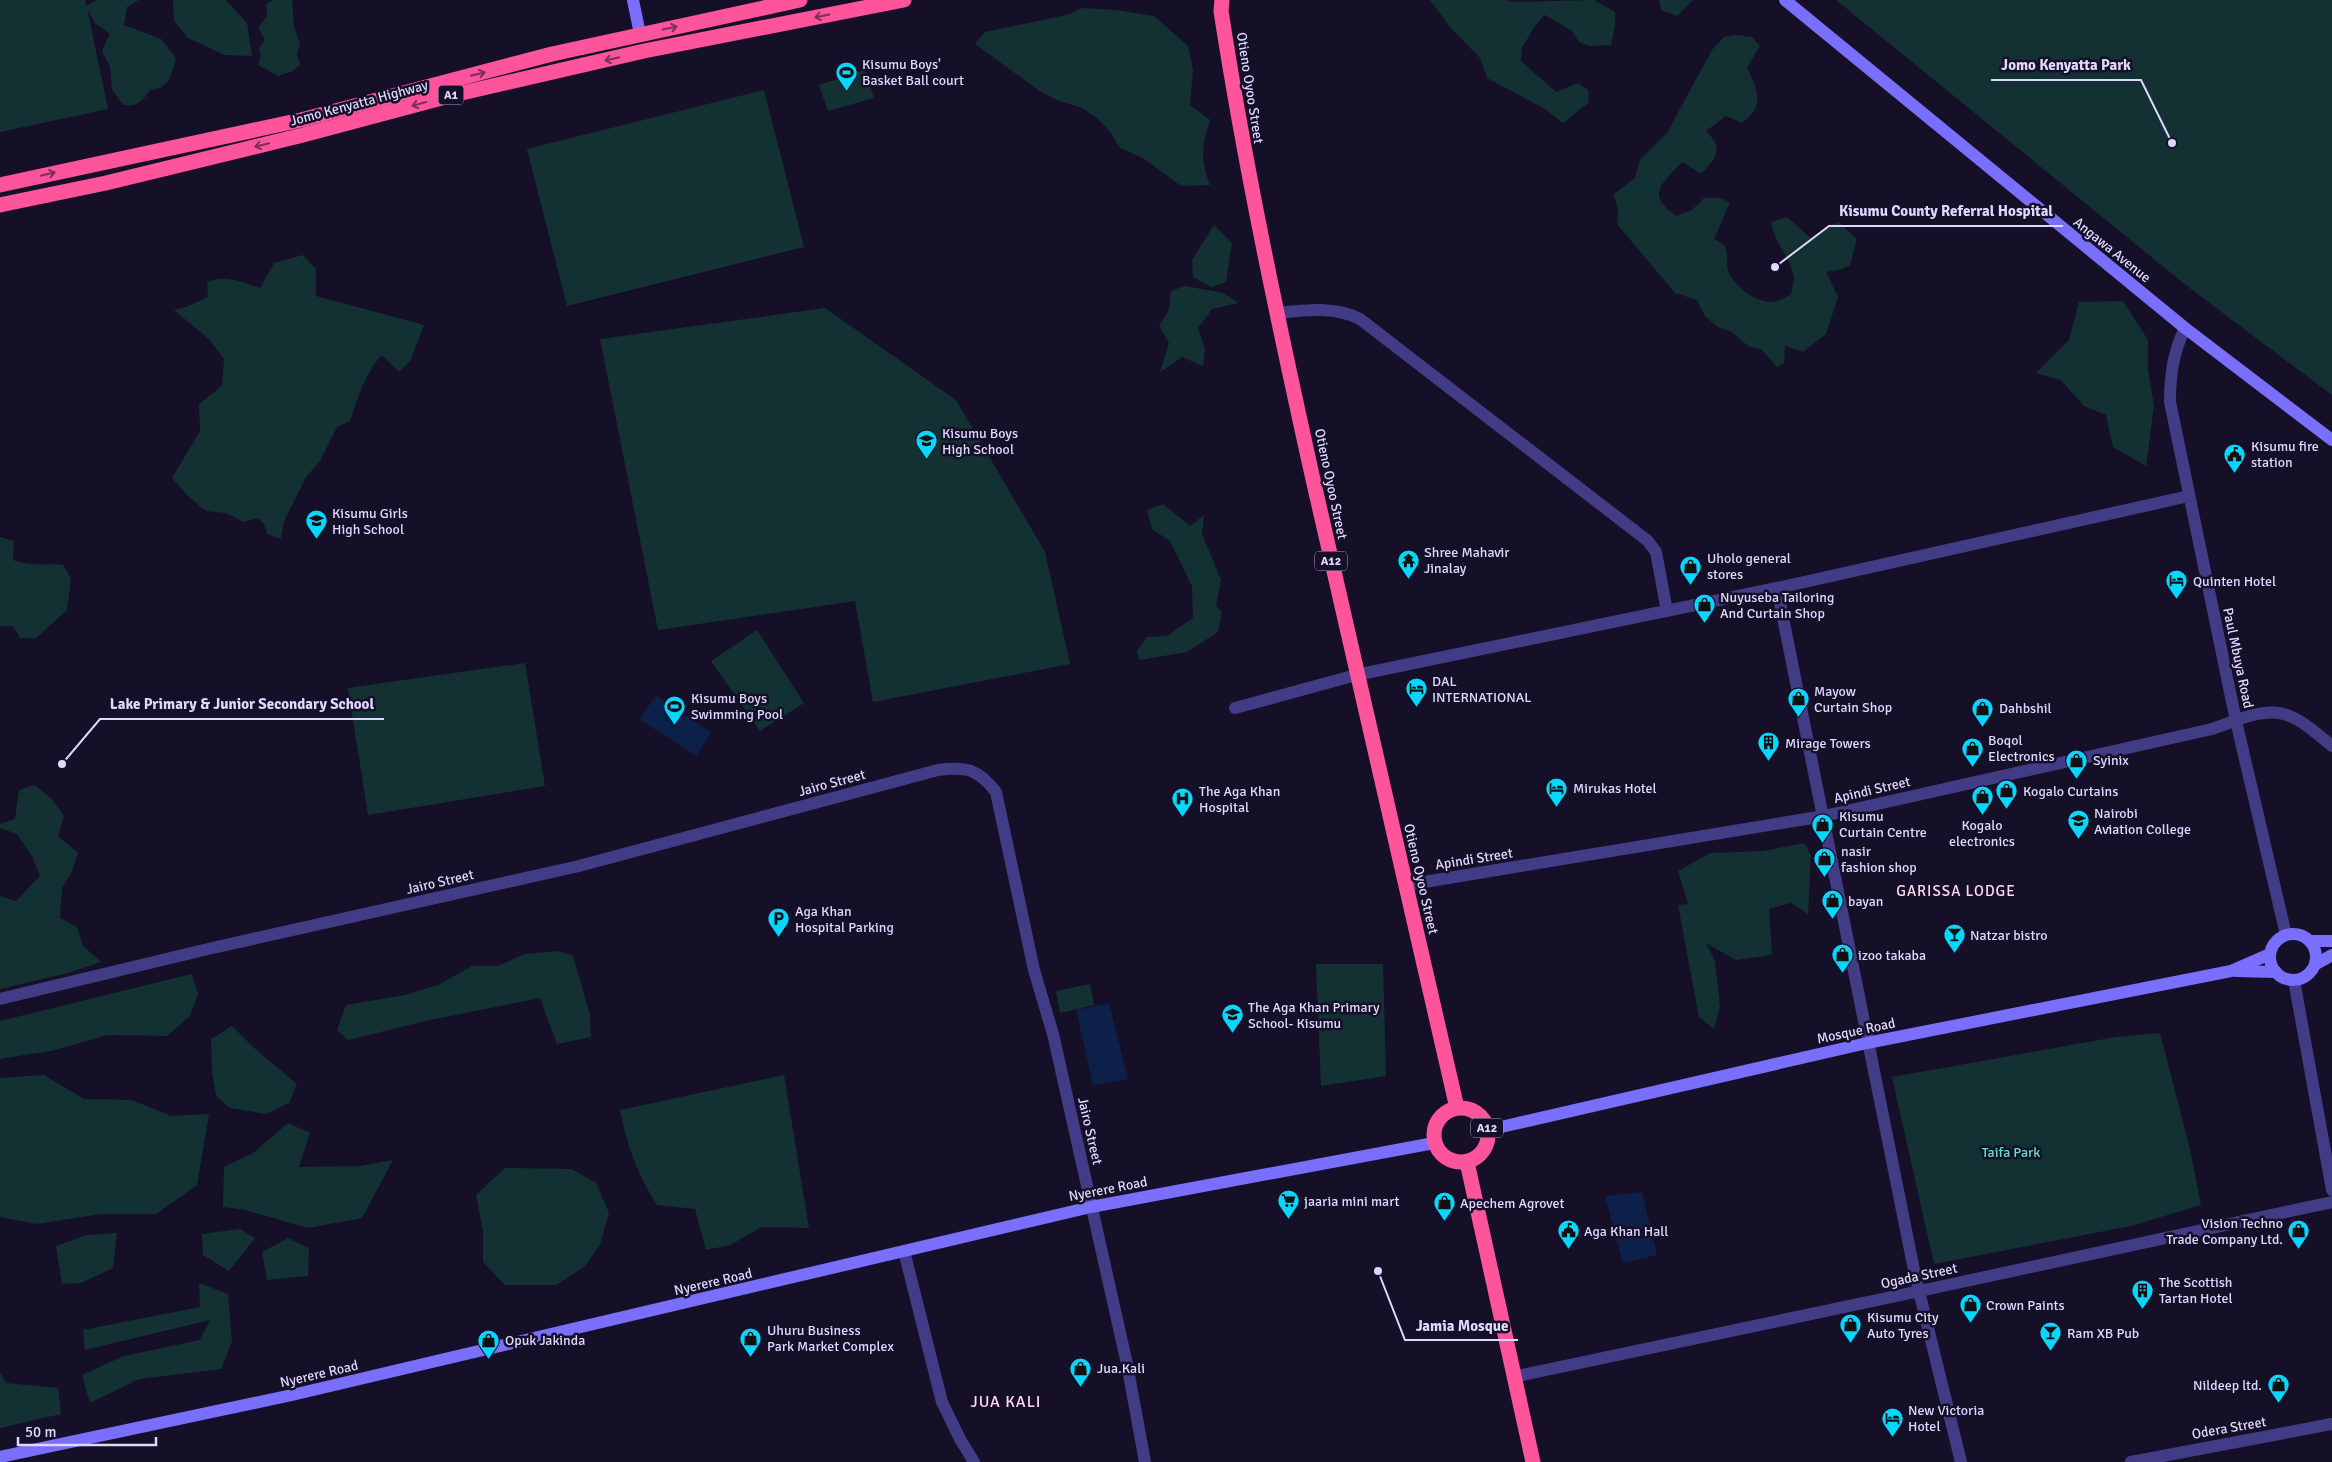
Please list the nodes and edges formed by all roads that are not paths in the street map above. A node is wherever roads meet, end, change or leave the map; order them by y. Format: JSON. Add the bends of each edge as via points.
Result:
{"nodes":[{"id":1,"x":633,"y":0,"type":"edge"},
{"id":2,"x":800,"y":0,"type":"edge"},
{"id":3,"x":904,"y":0,"type":"edge"},
{"id":4,"x":1785,"y":0,"type":"edge"},
{"id":5,"x":1220,"y":4,"type":"edge"},
{"id":6,"x":848,"y":6,"type":"edge"},
{"id":7,"x":640,"y":34,"type":"junction"},
{"id":8,"x":644,"y":51,"type":"junction"},
{"id":9,"x":0,"y":185,"type":"edge"},
{"id":10,"x":0,"y":205,"type":"edge"},
{"id":11,"x":1276,"y":313,"type":"junction"},
{"id":12,"x":2185,"y":328,"type":"junction"},
{"id":13,"x":2332,"y":440,"type":"edge"},
{"id":14,"x":2189,"y":496,"type":"junction"},
{"id":15,"x":1778,"y":588,"type":"junction"},
{"id":16,"x":1667,"y":611,"type":"junction"},
{"id":17,"x":1356,"y":675,"type":"junction"},
{"id":18,"x":1235,"y":708,"type":"dead end"},
{"id":19,"x":2236,"y":721,"type":"junction"},
{"id":20,"x":2332,"y":746,"type":"edge"},
{"id":21,"x":1824,"y":816,"type":"junction"},
{"id":22,"x":1406,"y":886,"type":"junction"},
{"id":23,"x":2286,"y":935,"type":"junction"},
{"id":24,"x":2311,"y":941,"type":"junction"},
{"id":25,"x":2332,"y":941,"type":"edge"},
{"id":26,"x":2270,"y":954,"type":"junction"},
{"id":27,"x":2332,"y":955,"type":"edge"},
{"id":28,"x":2316,"y":964,"type":"junction"},
{"id":29,"x":2232,"y":971,"type":"junction"},
{"id":30,"x":2276,"y":972,"type":"junction"},
{"id":31,"x":2294,"y":980,"type":"junction"},
{"id":32,"x":0,"y":999,"type":"edge"},
{"id":33,"x":1867,"y":1043,"type":"junction"},
{"id":34,"x":1457,"y":1108,"type":"junction"},
{"id":35,"x":1488,"y":1130,"type":"junction"},
{"id":36,"x":1434,"y":1143,"type":"junction"},
{"id":37,"x":1467,"y":1162,"type":"junction"},
{"id":38,"x":2332,"y":1190,"type":"edge"},
{"id":39,"x":2332,"y":1202,"type":"edge"},
{"id":40,"x":1091,"y":1206,"type":"junction"},
{"id":41,"x":904,"y":1251,"type":"junction"},
{"id":42,"x":1920,"y":1292,"type":"junction"},
{"id":43,"x":1513,"y":1377,"type":"junction"},
{"id":44,"x":2332,"y":1424,"type":"edge"},
{"id":45,"x":0,"y":1457,"type":"edge"},
{"id":46,"x":974,"y":1462,"type":"edge"},
{"id":47,"x":1145,"y":1462,"type":"edge"},
{"id":48,"x":1533,"y":1462,"type":"edge"},
{"id":49,"x":1961,"y":1462,"type":"edge"},
{"id":50,"x":2131,"y":1462,"type":"edge"}],
"edges":[{"from":1,"to":7,"type":"main road"},
{"from":7,"to":2,"type":"highway","name":"Jomo Kenyatta Highway","number":"A1","one_way":true},
{"from":3,"to":6,"type":"highway","name":"Jomo Kenyatta Highway","number":"A1"},
{"from":4,"to":12,"type":"main road","name":"Angawa Avenue"},
{"from":5,"to":11,"type":"highway","name":"Otieno Oyoo Street","number":"A12","via":[[1244,151]]},
{"from":6,"to":8,"type":"highway","name":"Jomo Kenyatta Highway","number":"A1","one_way":true},
{"from":7,"to":8,"type":"street"},
{"from":9,"to":7,"type":"highway","name":"Jomo Kenyatta Highway","number":"A1","one_way":true,"via":[[301,120]]},
{"from":8,"to":10,"type":"highway","name":"Jomo Kenyatta Highway","number":"A1","one_way":true,"via":[[453,95],[115,181]]},
{"from":11,"to":16,"type":"street","via":[[1329,310],[1347,312],[1360,319],[1648,541],[1656,552]]},
{"from":11,"to":17,"type":"highway","name":"Otieno Oyoo Street","number":"A12"},
{"from":12,"to":13,"type":"main road","name":"Angawa Avenue"},
{"from":12,"to":14,"type":"street","name":"Paul Mbuya Road","via":[[2176,347],[2170,374],[2170,402]]},
{"from":14,"to":15,"type":"street"},
{"from":14,"to":19,"type":"street","name":"Paul Mbuya Road"},
{"from":15,"to":16,"type":"street"},
{"from":15,"to":21,"type":"street"},
{"from":16,"to":17,"type":"street"},
{"from":17,"to":18,"type":"street"},
{"from":17,"to":22,"type":"highway","name":"Otieno Oyoo Street","number":"A12"},
{"from":19,"to":20,"type":"street","name":"Apindi Street","via":[[2280,713],[2298,721]]},
{"from":19,"to":21,"type":"street","name":"Apindi Street"},
{"from":19,"to":23,"type":"street","name":"Paul Mbuya Road"},
{"from":21,"to":22,"type":"street","name":"Apindi Street"},
{"from":21,"to":33,"type":"street"},
{"from":22,"to":34,"type":"highway","name":"Otieno Oyoo Street","number":"A12"},
{"from":23,"to":24,"type":"main road","via":[[2299,934]]},
{"from":23,"to":26,"type":"main road","via":[[2278,939]]},
{"from":24,"to":25,"type":"main road"},
{"from":24,"to":28,"type":"main road","via":[[2316,952]]},
{"from":26,"to":29,"type":"main road","name":"Mosque Road"},
{"from":26,"to":30,"type":"main road"},
{"from":27,"to":28,"type":"main road"},
{"from":28,"to":31,"type":"main road","via":[[2307,976]]},
{"from":29,"to":30,"type":"main road","name":"Mosque Road"},
{"from":29,"to":33,"type":"main road","name":"Mosque Road"},
{"from":30,"to":31,"type":"main road"},
{"from":31,"to":38,"type":"street"},
{"from":32,"to":40,"type":"street","name":"Jairo Street","via":[[579,866],[958,767],[987,779],[996,792],[1034,970]]},
{"from":33,"to":35,"type":"main road","name":"Mosque Road"},
{"from":33,"to":42,"type":"street"},
{"from":34,"to":35,"type":"highway","number":"A12","via":[[1477,1113]]},
{"from":34,"to":36,"type":"highway","number":"A12","via":[[1440,1116],[1435,1124]]},
{"from":35,"to":37,"type":"highway","number":"A12","via":[[1484,1150]]},
{"from":36,"to":37,"type":"highway","via":[[1447,1159]]},
{"from":36,"to":40,"type":"main road","name":"Nyerere Road"},
{"from":37,"to":43,"type":"highway"},
{"from":39,"to":42,"type":"street","name":"Ogada Street"},
{"from":40,"to":41,"type":"main road","name":"Nyerere Road"},
{"from":40,"to":47,"type":"street","name":"Jairo Street","via":[[1127,1364]]},
{"from":41,"to":45,"type":"main road","name":"Nyerere Road","via":[[292,1395]]},
{"from":41,"to":46,"type":"street","via":[[942,1402]]},
{"from":42,"to":43,"type":"street","name":"Ogada Street"},
{"from":42,"to":49,"type":"street"},
{"from":43,"to":48,"type":"highway"},
{"from":44,"to":50,"type":"street","name":"Odera Street"}]}
